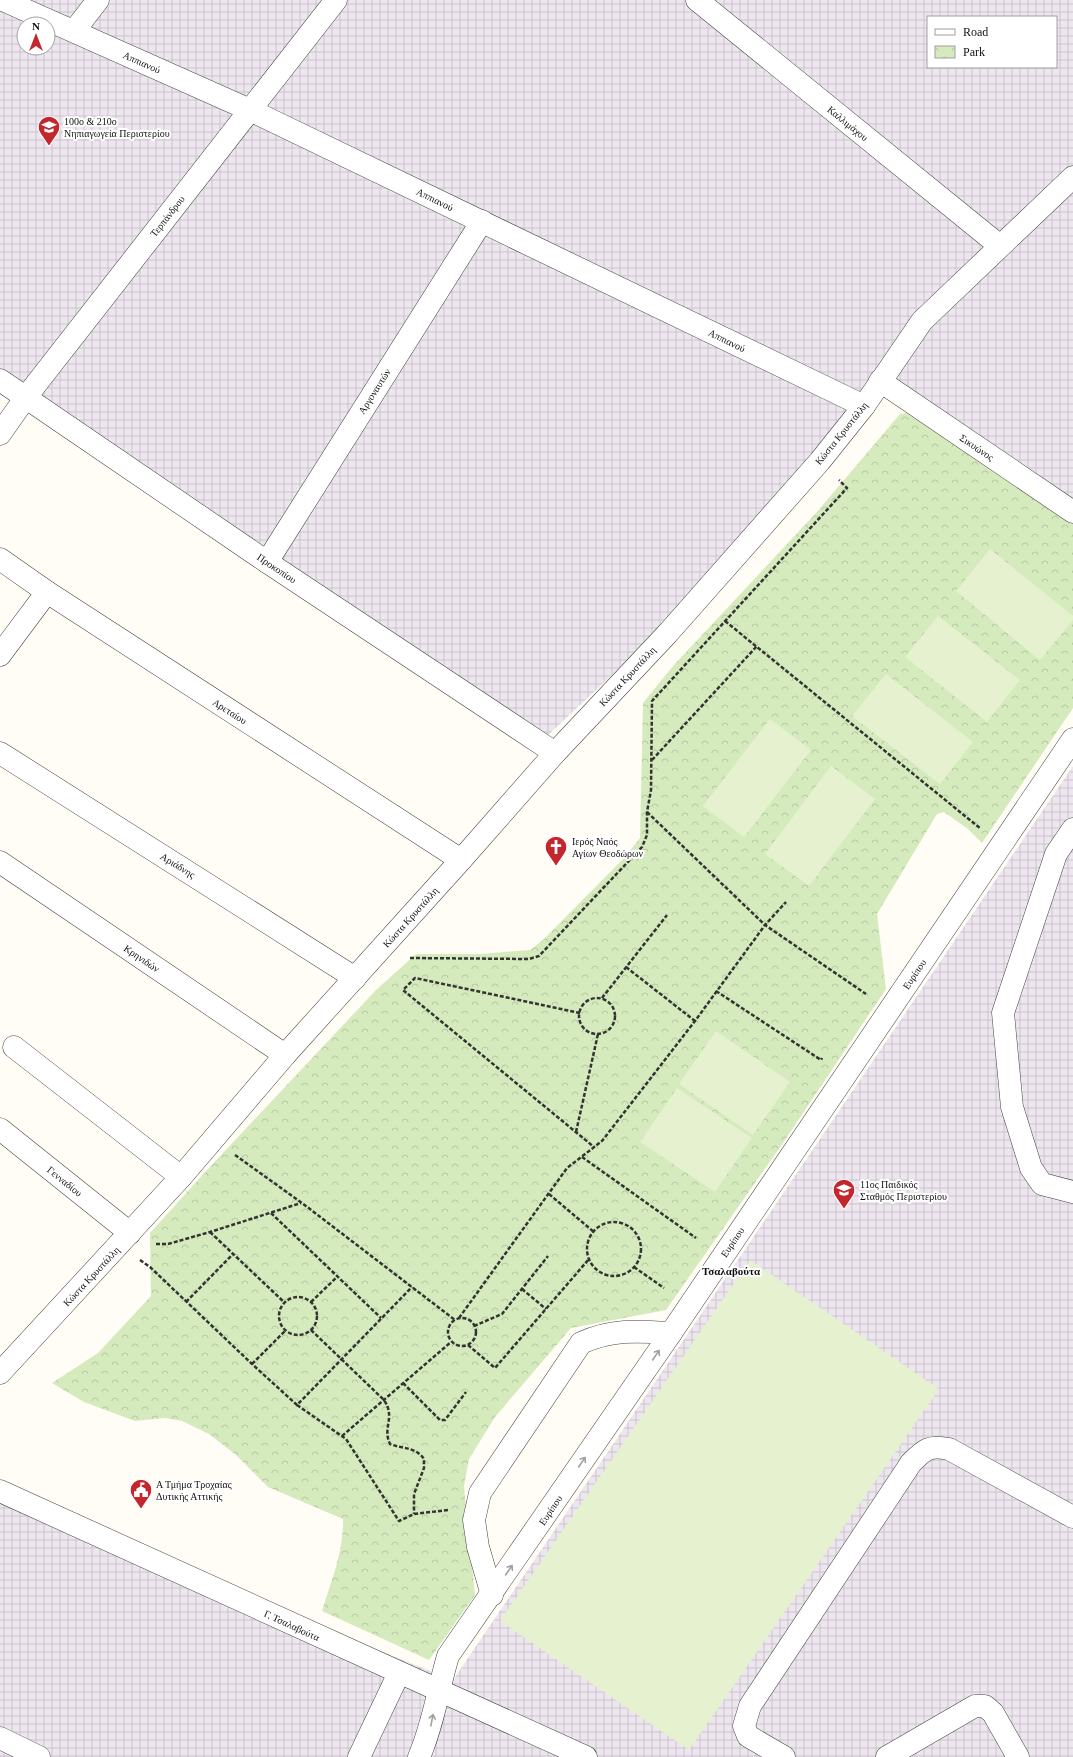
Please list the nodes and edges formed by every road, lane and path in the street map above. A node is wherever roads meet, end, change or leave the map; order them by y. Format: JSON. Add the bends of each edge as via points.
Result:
{"nodes":[{"id":1,"x":3,"y":0,"type":"edge"},
{"id":2,"x":98,"y":0,"type":"edge"},
{"id":3,"x":336,"y":0,"type":"edge"},
{"id":4,"x":697,"y":0,"type":"edge"},
{"id":5,"x":74,"y":32,"type":"junction"},
{"id":6,"x":250,"y":110,"type":"junction"},
{"id":7,"x":1073,"y":177,"type":"edge"},
{"id":8,"x":482,"y":221,"type":"junction"},
{"id":9,"x":1000,"y":246,"type":"junction"},
{"id":10,"x":0,"y":380,"type":"edge"},
{"id":11,"x":880,"y":382,"type":"junction"},
{"id":12,"x":26,"y":397,"type":"junction"},
{"id":13,"x":864,"y":406,"type":"junction"},
{"id":14,"x":0,"y":434,"type":"edge"},
{"id":15,"x":820,"y":461,"type":"junction"},
{"id":16,"x":1073,"y":512,"type":"edge"},
{"id":17,"x":0,"y":560,"type":"edge"},
{"id":18,"x":267,"y":562,"type":"junction"},
{"id":19,"x":47,"y":592,"type":"junction"},
{"id":20,"x":725,"y":621,"type":"junction"},
{"id":21,"x":757,"y":646,"type":"junction"},
{"id":22,"x":0,"y":655,"type":"edge"},
{"id":23,"x":1073,"y":739,"type":"edge"},
{"id":24,"x":0,"y":753,"type":"edge"},
{"id":25,"x":555,"y":753,"type":"junction"},
{"id":26,"x":652,"y":760,"type":"junction"},
{"id":27,"x":647,"y":812,"type":"junction"},
{"id":28,"x":1073,"y":829,"type":"edge"},
{"id":29,"x":1001,"y":846,"type":"junction"},
{"id":30,"x":461,"y":860,"type":"junction"},
{"id":31,"x":0,"y":862,"type":"edge"},
{"id":32,"x":786,"y":902,"type":"dead end"},
{"id":33,"x":667,"y":915,"type":"dead end"},
{"id":34,"x":765,"y":925,"type":"junction"},
{"id":35,"x":374,"y":957,"type":"junction"},
{"id":36,"x":626,"y":967,"type":"junction"},
{"id":37,"x":355,"y":978,"type":"junction"},
{"id":38,"x":716,"y":991,"type":"junction"},
{"id":39,"x":602,"y":998,"type":"junction"},
{"id":40,"x":862,"y":999,"type":"dead end"},
{"id":41,"x":580,"y":1013,"type":"junction"},
{"id":42,"x":694,"y":1021,"type":"junction"},
{"id":43,"x":598,"y":1034,"type":"junction"},
{"id":44,"x":14,"y":1047,"type":"dead end"},
{"id":45,"x":825,"y":1054,"type":"dead end"},
{"id":46,"x":285,"y":1055,"type":"junction"},
{"id":47,"x":0,"y":1129,"type":"edge"},
{"id":48,"x":576,"y":1132,"type":"junction"},
{"id":49,"x":214,"y":1139,"type":"junction"},
{"id":50,"x":594,"y":1147,"type":"junction"},
{"id":51,"x":582,"y":1157,"type":"junction"},
{"id":52,"x":181,"y":1177,"type":"junction"},
{"id":53,"x":1073,"y":1192,"type":"edge"},
{"id":54,"x":548,"y":1193,"type":"junction"},
{"id":55,"x":302,"y":1203,"type":"junction"},
{"id":56,"x":271,"y":1213,"type":"junction"},
{"id":57,"x":210,"y":1232,"type":"junction"},
{"id":58,"x":594,"y":1232,"type":"junction"},
{"id":59,"x":696,"y":1238,"type":"dead end"},
{"id":60,"x":124,"y":1239,"type":"junction"},
{"id":61,"x":233,"y":1254,"type":"junction"},
{"id":62,"x":548,"y":1256,"type":"dead end"},
{"id":63,"x":589,"y":1259,"type":"junction"},
{"id":64,"x":634,"y":1267,"type":"junction"},
{"id":65,"x":337,"y":1277,"type":"junction"},
{"id":66,"x":412,"y":1287,"type":"junction"},
{"id":67,"x":664,"y":1288,"type":"dead end"},
{"id":68,"x":522,"y":1289,"type":"junction"},
{"id":69,"x":186,"y":1302,"type":"junction"},
{"id":70,"x":311,"y":1302,"type":"junction"},
{"id":71,"x":285,"y":1303,"type":"junction"},
{"id":72,"x":546,"y":1309,"type":"junction"},
{"id":73,"x":381,"y":1318,"type":"junction"},
{"id":74,"x":458,"y":1318,"type":"junction"},
{"id":75,"x":455,"y":1320,"type":"junction"},
{"id":76,"x":474,"y":1326,"type":"junction"},
{"id":77,"x":311,"y":1330,"type":"junction"},
{"id":78,"x":285,"y":1331,"type":"junction"},
{"id":79,"x":671,"y":1333,"type":"junction"},
{"id":80,"x":451,"y":1342,"type":"junction"},
{"id":81,"x":468,"y":1345,"type":"junction"},
{"id":82,"x":341,"y":1358,"type":"junction"},
{"id":83,"x":252,"y":1364,"type":"junction"},
{"id":84,"x":0,"y":1373,"type":"edge"},
{"id":85,"x":403,"y":1383,"type":"junction"},
{"id":86,"x":466,"y":1392,"type":"dead end"},
{"id":87,"x":384,"y":1400,"type":"junction"},
{"id":88,"x":297,"y":1405,"type":"junction"},
{"id":89,"x":342,"y":1436,"type":"junction"},
{"id":90,"x":0,"y":1492,"type":"edge"},
{"id":91,"x":477,"y":1507,"type":"junction"},
{"id":92,"x":414,"y":1514,"type":"junction"},
{"id":93,"x":1073,"y":1517,"type":"edge"},
{"id":94,"x":492,"y":1595,"type":"junction"},
{"id":95,"x":399,"y":1673,"type":"junction"},
{"id":96,"x":438,"y":1690,"type":"junction"},
{"id":97,"x":0,"y":1738,"type":"edge"},
{"id":98,"x":39,"y":1757,"type":"edge"},
{"id":99,"x":359,"y":1757,"type":"edge"},
{"id":100,"x":419,"y":1757,"type":"edge"},
{"id":101,"x":586,"y":1757,"type":"edge"},
{"id":102,"x":784,"y":1757,"type":"edge"},
{"id":103,"x":888,"y":1757,"type":"edge"},
{"id":104,"x":1018,"y":1757,"type":"edge"}],
"edges":[{"from":1,"to":5,"type":"street","name":"Αππιανού"},
{"from":2,"to":5,"type":"street"},
{"from":3,"to":6,"type":"street","name":"Τερπάνδρου"},
{"from":4,"to":9,"type":"street","name":"Καλλιμάχου"},
{"from":5,"to":6,"type":"street","name":"Αππιανού"},
{"from":6,"to":8,"type":"street","name":"Αππιανού"},
{"from":6,"to":12,"type":"street","name":"Τερπάνδρου"},
{"from":7,"to":9,"type":"street","name":"Κώστα Κρυστάλλη"},
{"from":8,"to":13,"type":"street","name":"Αππιανού"},
{"from":8,"to":18,"type":"street","name":"Αργοναυτών"},
{"from":9,"to":11,"type":"street","name":"Κώστα Κρυστάλλη","via":[[922,321]]},
{"from":10,"to":12,"type":"street","name":"Προκοπίου"},
{"from":11,"to":13,"type":"street","name":"Κώστα Κρυστάλλη"},
{"from":11,"to":16,"type":"street","name":"Σικυώνος"},
{"from":12,"to":14,"type":"street","name":"Τερπάνδρου"},
{"from":12,"to":18,"type":"street","name":"Προκοπίου"},
{"from":13,"to":15,"type":"street","name":"Κώστα Κρυστάλλη"},
{"from":15,"to":20,"type":"path","via":[[847,488]]},
{"from":15,"to":25,"type":"street","name":"Κώστα Κρυστάλλη","via":[[668,633]]},
{"from":17,"to":19,"type":"street","name":"Αρεταίου"},
{"from":18,"to":25,"type":"street","name":"Προκοπίου"},
{"from":19,"to":22,"type":"street"},
{"from":19,"to":30,"type":"street","name":"Αρεταίου"},
{"from":20,"to":21,"type":"path"},
{"from":20,"to":26,"type":"path","via":[[652,701]]},
{"from":21,"to":26,"type":"path"},
{"from":21,"to":29,"type":"path"},
{"from":23,"to":29,"type":"street","name":"Ευρίπου"},
{"from":24,"to":37,"type":"street","name":"Αριάδνης"},
{"from":25,"to":30,"type":"street","name":"Κώστα Κρυστάλλη"},
{"from":26,"to":27,"type":"path"},
{"from":27,"to":34,"type":"path"},
{"from":27,"to":35,"type":"path","via":[[647,835],[642,846],[539,956],[528,959]]},
{"from":28,"to":53,"type":"street","via":[[1056,854],[1003,1013],[1012,1108],[1031,1168],[1042,1184]]},
{"from":29,"to":79,"type":"street","name":"Ευρίπου"},
{"from":30,"to":35,"type":"street","name":"Κώστα Κρυστάλλη"},
{"from":31,"to":46,"type":"street","name":"Κρηνιδών"},
{"from":32,"to":34,"type":"path"},
{"from":33,"to":36,"type":"path"},
{"from":34,"to":38,"type":"path"},
{"from":34,"to":40,"type":"path","via":[[867,993]]},
{"from":35,"to":37,"type":"street","name":"Κώστα Κρυστάλλη"},
{"from":36,"to":39,"type":"path"},
{"from":36,"to":42,"type":"path"},
{"from":37,"to":46,"type":"street","name":"Κώστα Κρυστάλλη"},
{"from":38,"to":42,"type":"path"},
{"from":38,"to":45,"type":"path","via":[[821,1060]]},
{"from":39,"to":41,"type":"path","via":[[588,1000],[581,1007]]},
{"from":39,"to":43,"type":"path","via":[[613,1006],[616,1015],[614,1025]]},
{"from":41,"to":43,"type":"path","via":[[582,1025],[588,1032]]},
{"from":41,"to":48,"type":"path","via":[[415,978],[403,990]]},
{"from":42,"to":50,"type":"path","via":[[602,1141]]},
{"from":43,"to":48,"type":"path"},
{"from":44,"to":52,"type":"street"},
{"from":46,"to":49,"type":"street","name":"Κώστα Κρυστάλλη"},
{"from":47,"to":60,"type":"street","name":"Γενναδίου"},
{"from":48,"to":50,"type":"path"},
{"from":49,"to":52,"type":"street","name":"Κώστα Κρυστάλλη"},
{"from":49,"to":55,"type":"path"},
{"from":50,"to":51,"type":"path"},
{"from":51,"to":54,"type":"path","via":[[567,1168]]},
{"from":51,"to":59,"type":"path"},
{"from":52,"to":60,"type":"street","name":"Κώστα Κρυστάλλη"},
{"from":54,"to":58,"type":"path"},
{"from":54,"to":74,"type":"path"},
{"from":55,"to":56,"type":"path"},
{"from":55,"to":66,"type":"path"},
{"from":56,"to":57,"type":"path"},
{"from":56,"to":65,"type":"path"},
{"from":57,"to":60,"type":"path","via":[[168,1244],[154,1245]]},
{"from":57,"to":61,"type":"path"},
{"from":58,"to":63,"type":"path","via":[[588,1247]]},
{"from":58,"to":64,"type":"path","via":[[606,1223],[616,1222],[635,1231],[642,1251]]},
{"from":60,"to":69,"type":"path"},
{"from":60,"to":84,"type":"street","name":"Κώστα Κρυστάλλη"},
{"from":61,"to":69,"type":"path"},
{"from":61,"to":71,"type":"path"},
{"from":62,"to":68,"type":"path"},
{"from":63,"to":64,"type":"path","via":[[598,1270],[613,1276],[623,1274]]},
{"from":63,"to":72,"type":"path"},
{"from":64,"to":67,"type":"path"},
{"from":65,"to":70,"type":"path"},
{"from":65,"to":73,"type":"path"},
{"from":66,"to":73,"type":"path"},
{"from":66,"to":75,"type":"path"},
{"from":68,"to":72,"type":"path"},
{"from":68,"to":76,"type":"path","via":[[502,1314]]},
{"from":69,"to":83,"type":"path"},
{"from":70,"to":71,"type":"path","via":[[295,1297]]},
{"from":70,"to":77,"type":"path","via":[[316,1309],[317,1317]]},
{"from":71,"to":78,"type":"path","via":[[279,1315]]},
{"from":72,"to":81,"type":"path","via":[[494,1368]]},
{"from":73,"to":82,"type":"path"},
{"from":74,"to":75,"type":"path"},
{"from":74,"to":76,"type":"path","via":[[472,1322]]},
{"from":75,"to":80,"type":"path","via":[[448,1328]]},
{"from":76,"to":81,"type":"path","via":[[476,1337]]},
{"from":77,"to":78,"type":"path","via":[[301,1335],[292,1335]]},
{"from":77,"to":82,"type":"path"},
{"from":78,"to":83,"type":"path"},
{"from":79,"to":91,"type":"street","via":[[632,1331],[599,1335],[581,1343],[480,1493]]},
{"from":94,"to":79,"type":"street","name":"Ευρίπου","one_way":true},
{"from":80,"to":81,"type":"path","via":[[457,1346]]},
{"from":80,"to":85,"type":"path"},
{"from":82,"to":87,"type":"path"},
{"from":82,"to":88,"type":"path"},
{"from":83,"to":88,"type":"path"},
{"from":85,"to":86,"type":"path","via":[[440,1420],[445,1420]]},
{"from":85,"to":87,"type":"path"},
{"from":87,"to":89,"type":"path"},
{"from":87,"to":92,"type":"path","via":[[389,1408],[387,1438],[390,1444],[399,1448],[414,1449],[424,1460],[424,1468],[414,1494]]},
{"from":88,"to":89,"type":"path"},
{"from":89,"to":92,"type":"path","via":[[399,1521]]},
{"from":90,"to":95,"type":"street","name":"Γ. Τσαλαβούτα"},
{"from":91,"to":92,"type":"path"},
{"from":91,"to":94,"type":"street","via":[[474,1520],[478,1548]]},
{"from":93,"to":102,"type":"street","via":[[949,1449],[935,1446],[923,1450],[911,1463],[750,1706],[744,1726],[748,1736]]},
{"from":94,"to":96,"type":"street","name":"Ευρίπου","via":[[448,1656]]},
{"from":95,"to":96,"type":"street","name":"Γ. Τσαλαβούτα"},
{"from":95,"to":99,"type":"street"},
{"from":100,"to":96,"type":"street","name":"Ευρίπου","one_way":true,"via":[[430,1733]]},
{"from":96,"to":101,"type":"street","name":"Γ. Τσαλαβούτα"},
{"from":97,"to":98,"type":"street"},
{"from":103,"to":104,"type":"street","via":[[975,1706],[985,1706],[993,1713]]}]}
